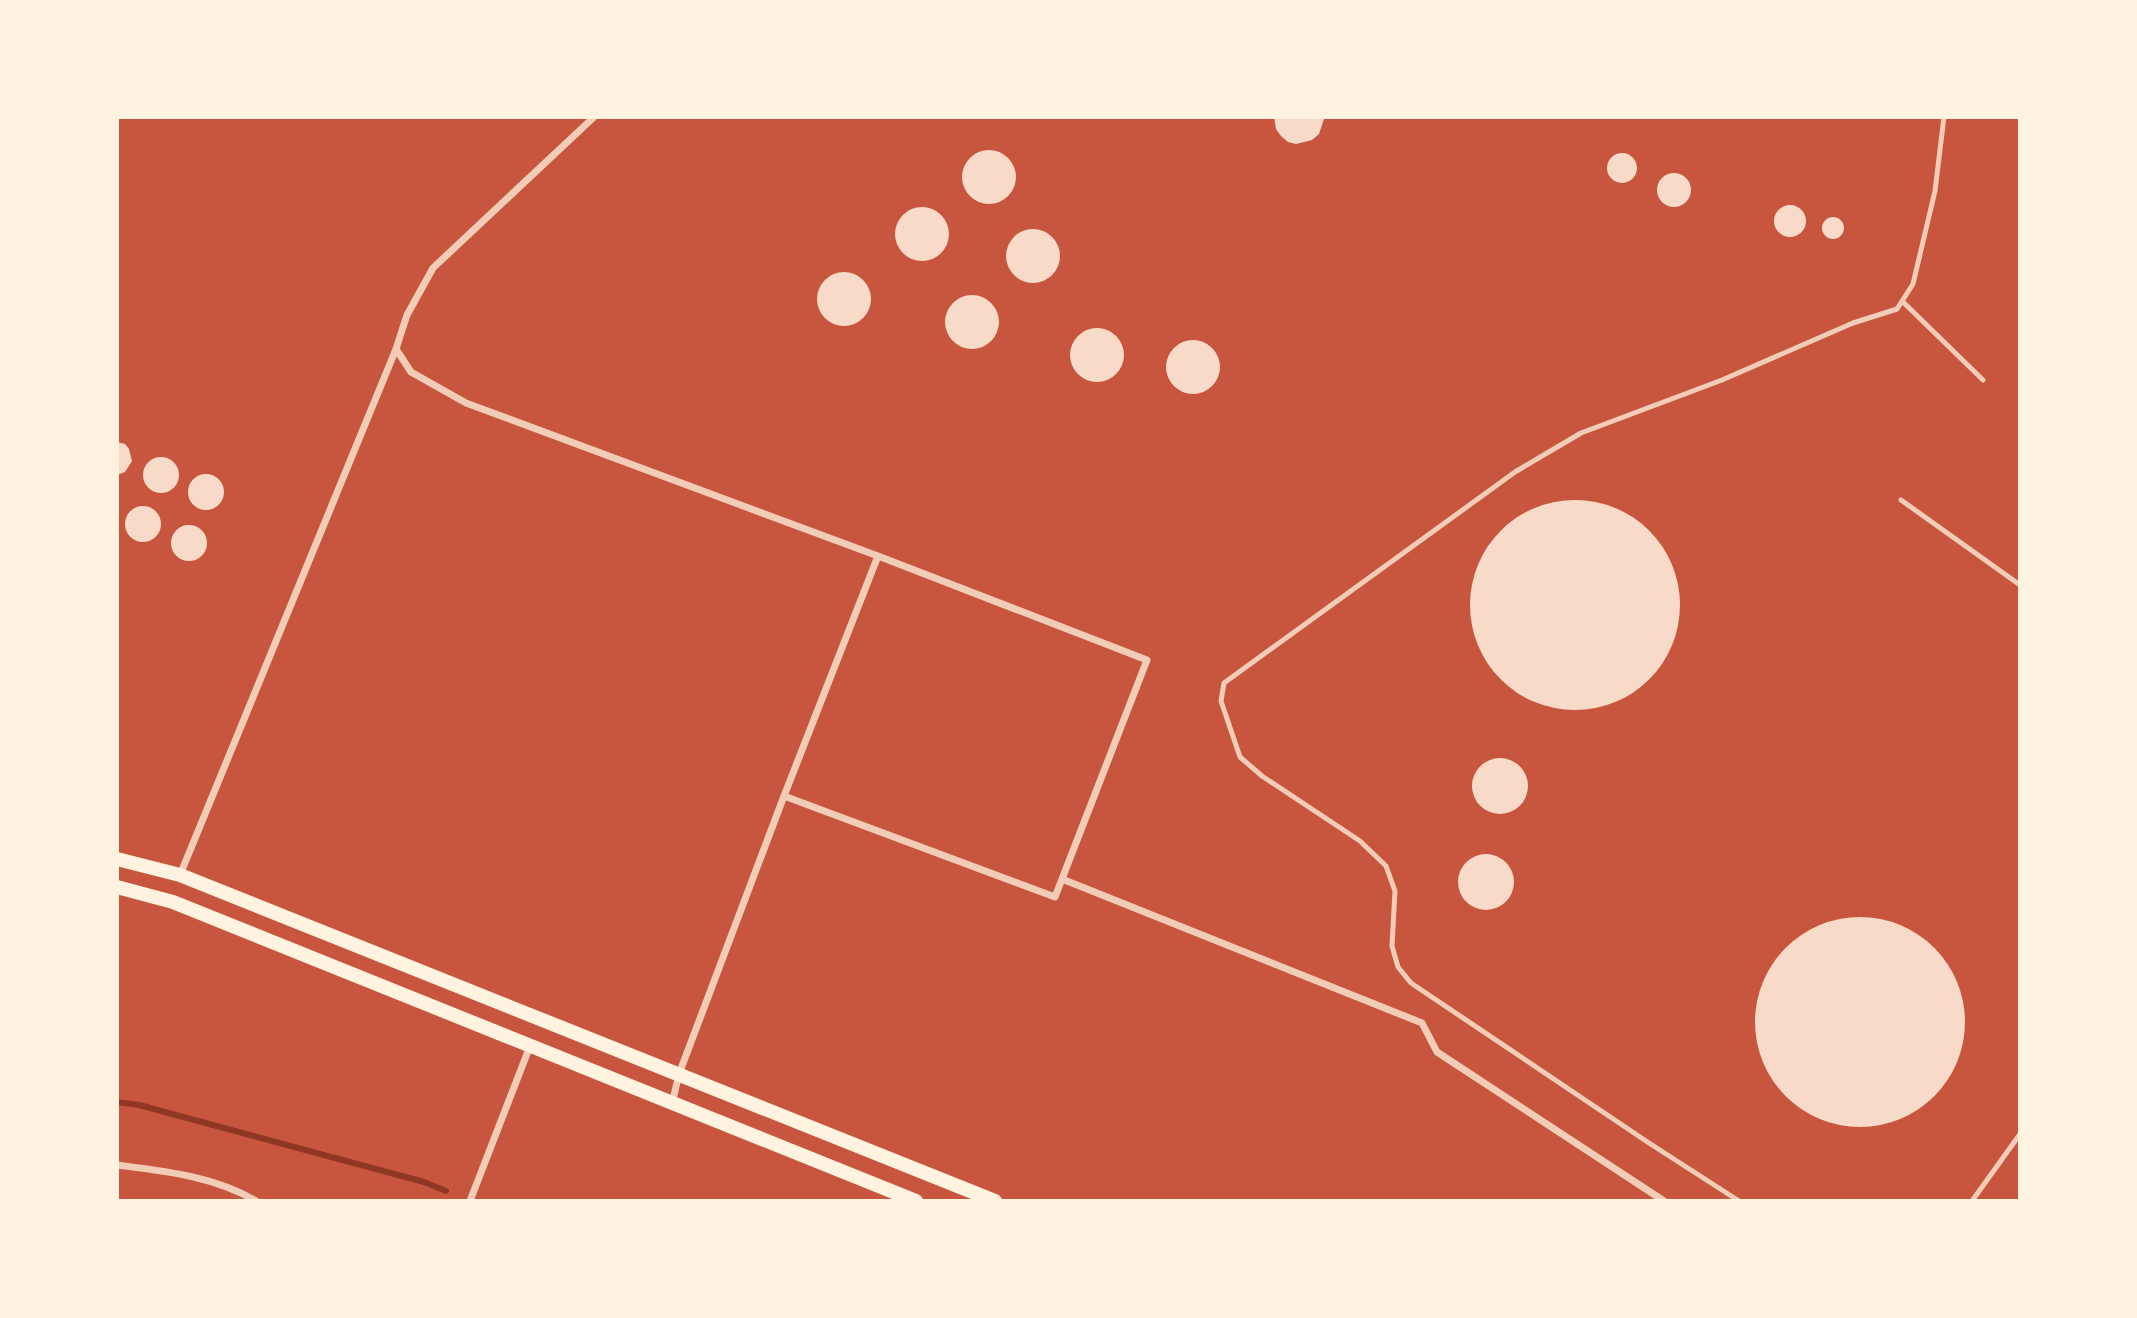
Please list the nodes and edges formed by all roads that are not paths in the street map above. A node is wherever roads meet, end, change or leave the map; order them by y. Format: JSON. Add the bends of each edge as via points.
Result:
{"nodes":[{"id":1,"x":594,"y":117,"type":"edge"},
{"id":2,"x":1944,"y":117,"type":"edge"},
{"id":3,"x":1902,"y":301,"type":"junction"},
{"id":4,"x":396,"y":349,"type":"junction"},
{"id":5,"x":1983,"y":380,"type":"dead end"},
{"id":6,"x":1900,"y":500,"type":"dead end"},
{"id":7,"x":878,"y":556,"type":"junction"},
{"id":8,"x":2020,"y":585,"type":"edge"},
{"id":9,"x":784,"y":796,"type":"junction"},
{"id":10,"x":117,"y":859,"type":"edge"},
{"id":11,"x":180,"y":875,"type":"junction"},
{"id":12,"x":1062,"y":879,"type":"junction"},
{"id":13,"x":117,"y":887,"type":"edge"},
{"id":14,"x":530,"y":1046,"type":"junction"},
{"id":15,"x":679,"y":1074,"type":"junction"},
{"id":16,"x":672,"y":1104,"type":"junction"},
{"id":17,"x":2020,"y":1134,"type":"edge"},
{"id":18,"x":117,"y":1166,"type":"edge"},
{"id":19,"x":256,"y":1201,"type":"edge"},
{"id":20,"x":470,"y":1201,"type":"edge"},
{"id":21,"x":916,"y":1201,"type":"edge"},
{"id":22,"x":995,"y":1201,"type":"edge"},
{"id":23,"x":1664,"y":1201,"type":"edge"},
{"id":24,"x":1739,"y":1201,"type":"edge"},
{"id":25,"x":1972,"y":1201,"type":"edge"}],
"edges":[{"from":1,"to":4,"type":"street","via":[[433,268],[407,315]]},
{"from":2,"to":3,"type":"lane","via":[[1932,205],[1913,284]]},
{"from":3,"to":5,"type":"lane"},
{"from":3,"to":24,"type":"lane","via":[[1897,309],[1581,433],[1515,472],[1224,683],[1221,701],[1240,757],[1360,841],[1386,866],[1395,891],[1392,946],[1398,967],[1411,983]]},
{"from":4,"to":7,"type":"street","via":[[411,372],[466,403]]},
{"from":4,"to":11,"type":"street"},
{"from":6,"to":8,"type":"lane"},
{"from":7,"to":9,"type":"street"},
{"from":7,"to":12,"type":"street","via":[[1147,660]]},
{"from":9,"to":12,"type":"street","via":[[1055,897]]},
{"from":9,"to":15,"type":"street"},
{"from":10,"to":11,"type":"main road"},
{"from":11,"to":15,"type":"main road"},
{"from":12,"to":23,"type":"street","via":[[1422,1023],[1437,1052]]},
{"from":13,"to":14,"type":"main road","via":[[173,902]]},
{"from":14,"to":16,"type":"main road"},
{"from":14,"to":20,"type":"street"},
{"from":15,"to":16,"type":"street"},
{"from":15,"to":22,"type":"main road"},
{"from":16,"to":21,"type":"main road"},
{"from":17,"to":25,"type":"lane"},
{"from":18,"to":19,"type":"street","via":[[185,1175],[237,1189]]}]}
